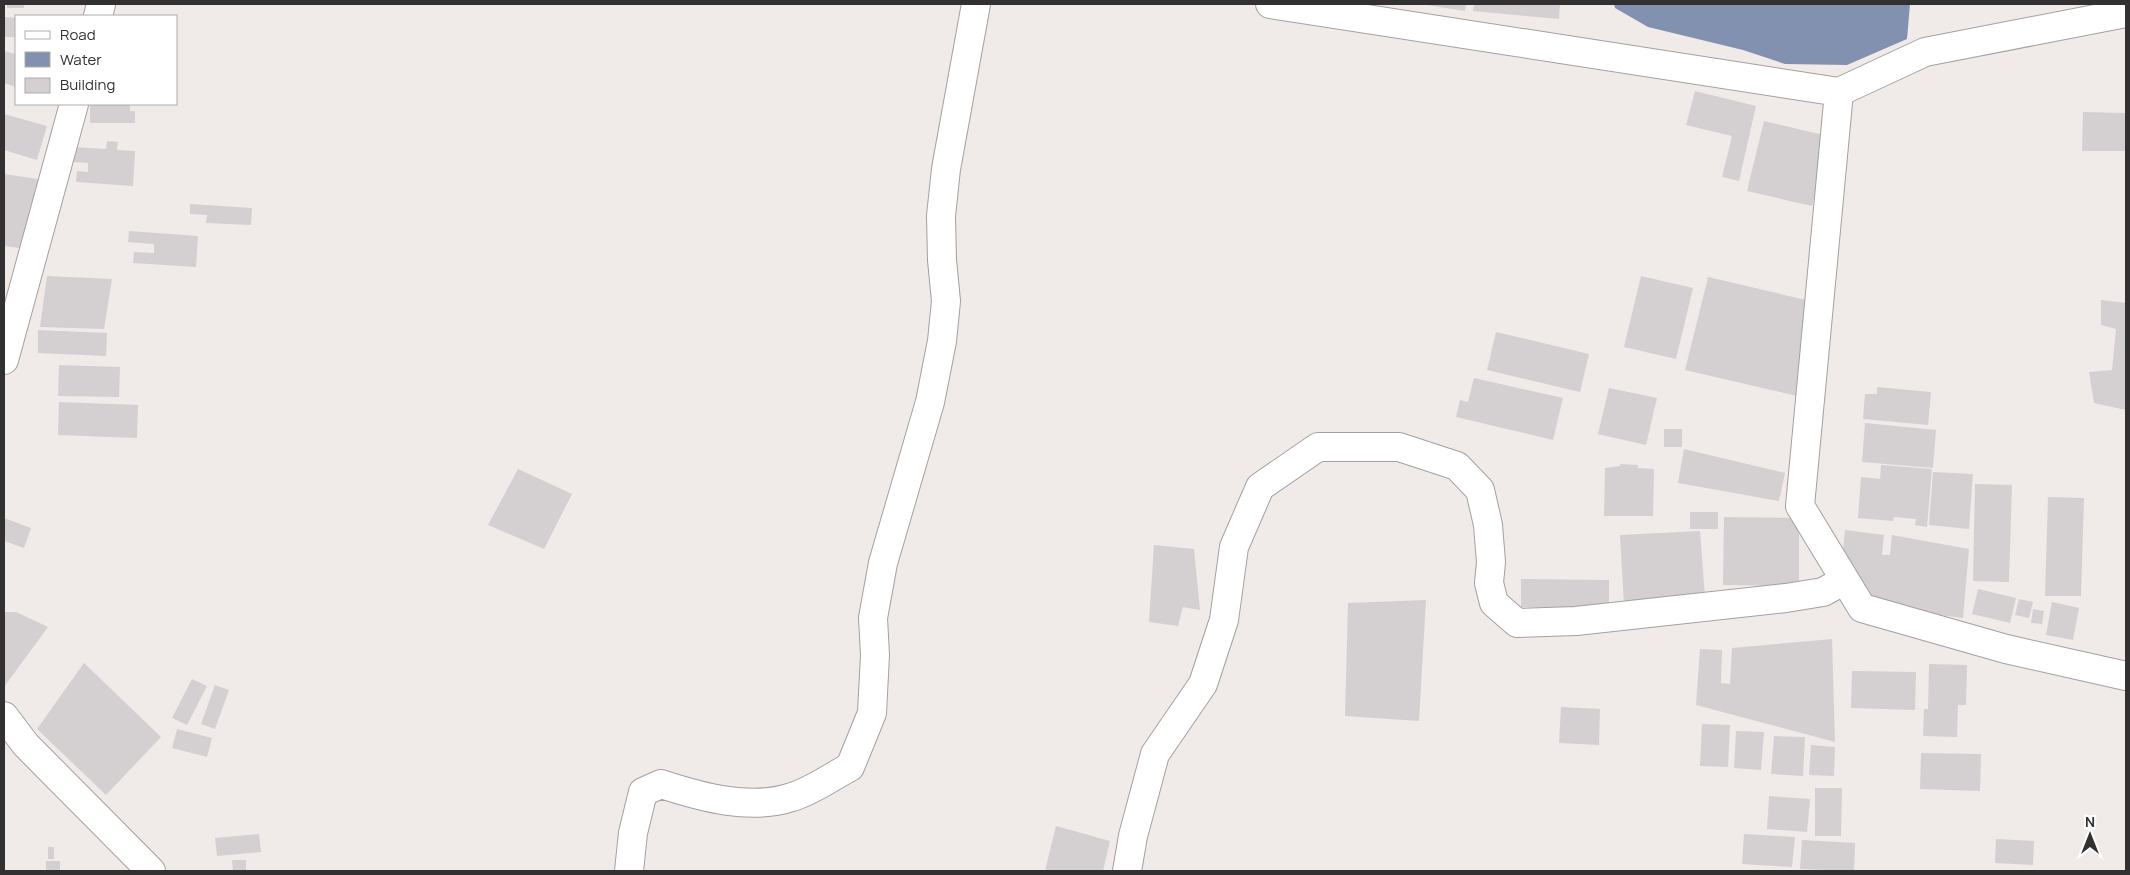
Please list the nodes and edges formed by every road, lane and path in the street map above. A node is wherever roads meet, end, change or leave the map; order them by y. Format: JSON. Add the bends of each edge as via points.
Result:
{"nodes":[{"id":1,"x":976,"y":4,"type":"edge"},
{"id":2,"x":1270,"y":4,"type":"edge"},
{"id":3,"x":2126,"y":13,"type":"edge"},
{"id":4,"x":1839,"y":92,"type":"junction"},
{"id":5,"x":74,"y":105,"type":"edge"},
{"id":6,"x":4,"y":360,"type":"edge"},
{"id":7,"x":1845,"y":580,"type":"junction"},
{"id":8,"x":2126,"y":676,"type":"edge"},
{"id":9,"x":4,"y":716,"type":"edge"},
{"id":10,"x":151,"y":871,"type":"edge"},
{"id":11,"x":629,"y":871,"type":"edge"},
{"id":12,"x":1127,"y":871,"type":"edge"}],
"edges":[{"from":1,"to":11,"type":"street","via":[[946,170],[941,216],[946,301],[942,341],[930,402],[881,572],[873,618],[872,713],[850,767],[792,797],[755,803],[700,796],[661,784],[643,792],[633,833]]},
{"from":2,"to":4,"type":"street"},
{"from":3,"to":4,"type":"street","via":[[1926,52]]},
{"from":4,"to":7,"type":"street","via":[[1800,506]]},
{"from":5,"to":6,"type":"street"},
{"from":7,"to":8,"type":"street","via":[[1862,608],[2006,649]]},
{"from":7,"to":12,"type":"street","via":[[1823,592],[1786,598],[1576,621],[1518,623],[1494,603],[1489,583],[1488,526],[1480,490],[1457,466],[1399,447],[1318,447],[1260,488],[1234,547],[1224,620],[1204,684],[1155,754]]},
{"from":9,"to":10,"type":"street","via":[[26,745]]}]}
